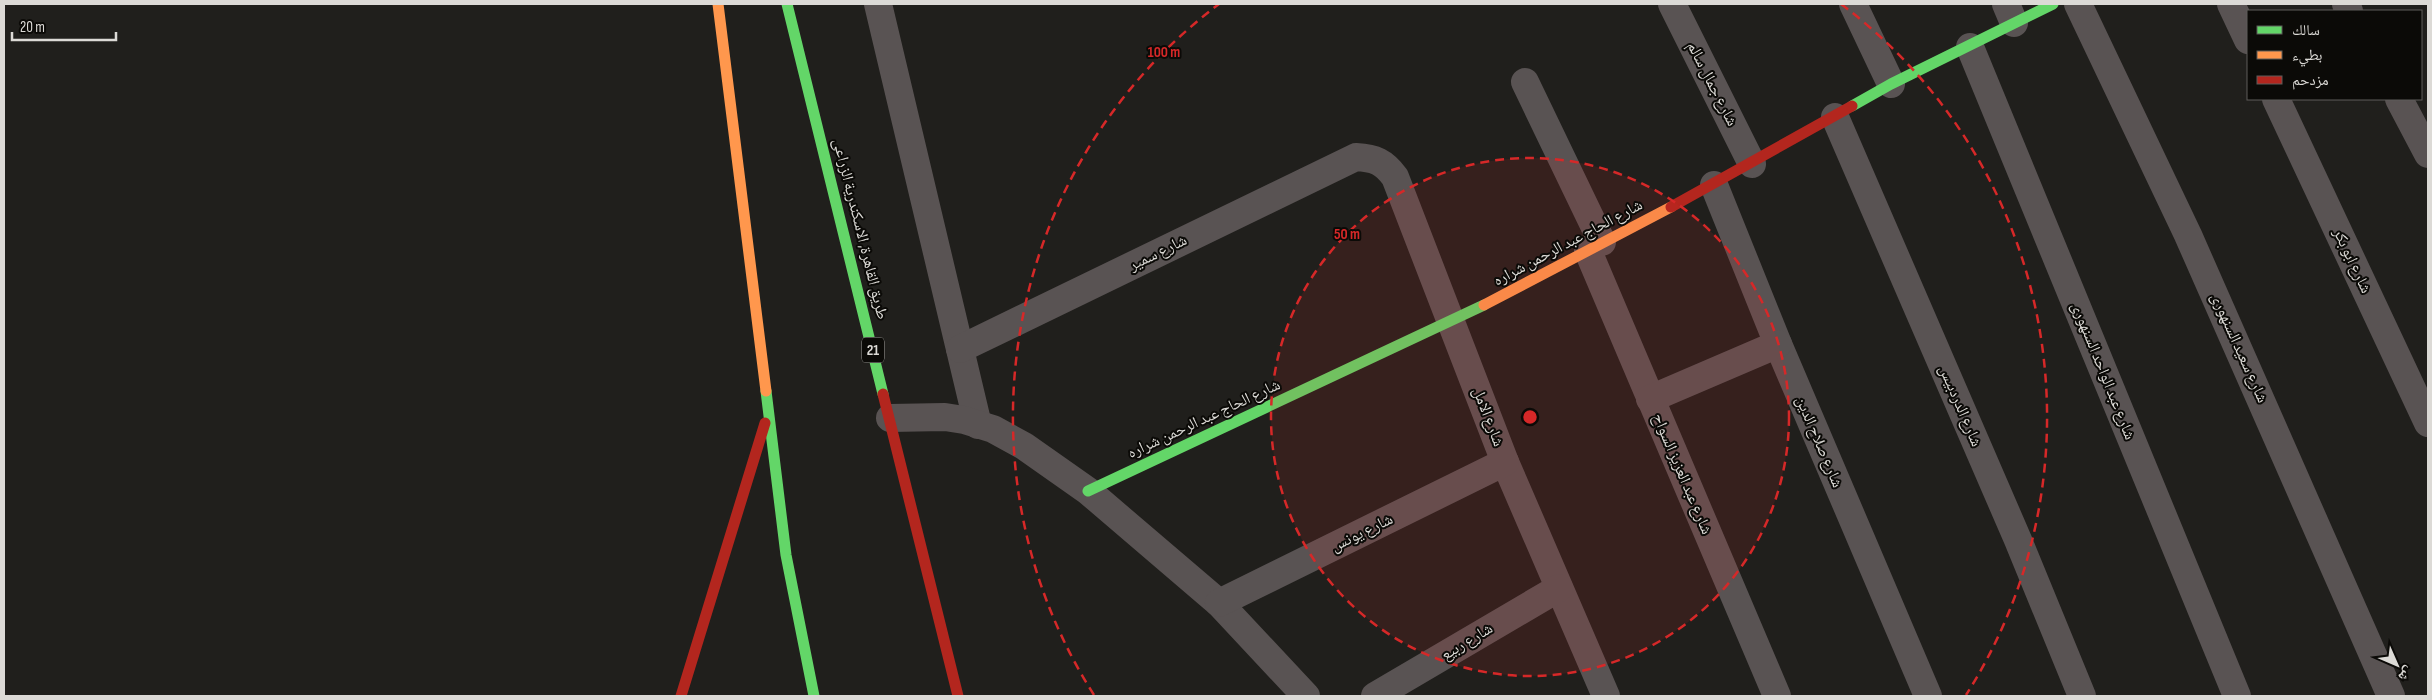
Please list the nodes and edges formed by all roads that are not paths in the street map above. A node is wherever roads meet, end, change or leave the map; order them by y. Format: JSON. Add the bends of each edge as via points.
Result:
{"nodes":[{"id":1,"x":718,"y":4,"type":"edge"},
{"id":2,"x":787,"y":4,"type":"edge"},
{"id":3,"x":878,"y":4,"type":"edge"},
{"id":4,"x":1672,"y":4,"type":"edge"},
{"id":5,"x":1853,"y":4,"type":"edge"},
{"id":6,"x":2053,"y":4,"type":"edge"},
{"id":7,"x":2078,"y":4,"type":"edge"},
{"id":8,"x":2231,"y":4,"type":"edge"},
{"id":9,"x":2010,"y":13,"type":"edge"},
{"id":10,"x":2247,"y":38,"type":"edge"},
{"id":11,"x":1970,"y":47,"type":"junction"},
{"id":12,"x":1525,"y":82,"type":"dead end"},
{"id":13,"x":1891,"y":84,"type":"junction"},
{"id":14,"x":2276,"y":100,"type":"edge"},
{"id":15,"x":2400,"y":100,"type":"edge"},
{"id":16,"x":1835,"y":117,"type":"junction"},
{"id":17,"x":2428,"y":154,"type":"edge"},
{"id":18,"x":1356,"y":157,"type":"joint"},
{"id":19,"x":1752,"y":164,"type":"junction"},
{"id":20,"x":1714,"y":185,"type":"junction"},
{"id":21,"x":1595,"y":247,"type":"junction"},
{"id":22,"x":1451,"y":322,"type":"junction"},
{"id":23,"x":1778,"y":344,"type":"junction"},
{"id":24,"x":960,"y":349,"type":"junction"},
{"id":25,"x":1650,"y":399,"type":"junction"},
{"id":26,"x":767,"y":414,"type":"junction"},
{"id":27,"x":890,"y":418,"type":"junction"},
{"id":28,"x":2428,"y":424,"type":"edge"},
{"id":29,"x":978,"y":425,"type":"junction"},
{"id":30,"x":1505,"y":462,"type":"junction"},
{"id":31,"x":1088,"y":490,"type":"junction"},
{"id":32,"x":1559,"y":588,"type":"junction"},
{"id":33,"x":1219,"y":603,"type":"junction"},
{"id":34,"x":681,"y":696,"type":"edge"},
{"id":35,"x":814,"y":696,"type":"edge"},
{"id":36,"x":958,"y":696,"type":"edge"},
{"id":37,"x":1306,"y":696,"type":"edge"},
{"id":38,"x":1375,"y":696,"type":"edge"},
{"id":39,"x":1606,"y":696,"type":"edge"},
{"id":40,"x":1777,"y":696,"type":"edge"},
{"id":41,"x":1928,"y":696,"type":"edge"},
{"id":42,"x":2082,"y":696,"type":"edge"},
{"id":43,"x":2236,"y":696,"type":"edge"},
{"id":44,"x":2392,"y":696,"type":"edge"}],
"edges":[{"from":1,"to":26,"type":"main road"},
{"from":2,"to":27,"type":"main road","name":"طريق القاهرة, الاسكندرية الزراعى","number":"21"},
{"from":3,"to":24,"type":"street"},
{"from":4,"to":19,"type":"street","name":"شارع جمال سالم"},
{"from":5,"to":13,"type":"street"},
{"from":6,"to":9,"type":"main road","name":"شارع الحاج عبد الرحمن شراره"},
{"from":7,"to":44,"type":"street","name":"شارع سعيد السنهورى","via":[[2188,235]]},
{"from":8,"to":10,"type":"street"},
{"from":9,"to":11,"type":"main road","name":"شارع الحاج عبد الرحمن شراره"},
{"from":11,"to":13,"type":"main road","name":"شارع الحاج عبد الرحمن شراره"},
{"from":11,"to":43,"type":"street","name":"شارع عبد الواحد السنهورى"},
{"from":12,"to":21,"type":"street","name":"شارع عبد العزيز السواح"},
{"from":13,"to":16,"type":"main road","name":"شارع الحاج عبد الرحمن شراره"},
{"from":14,"to":28,"type":"street","name":"شارع ابو بكر"},
{"from":15,"to":17,"type":"street"},
{"from":16,"to":19,"type":"main road","name":"شارع الحاج عبد الرحمن شراره"},
{"from":16,"to":42,"type":"street","name":"شارع الدردبيس"},
{"from":18,"to":22,"type":"street","name":"شارع الامل","via":[[1372,158],[1386,165],[1395,177]]},
{"from":18,"to":24,"type":"street","name":"شارع سمير"},
{"from":19,"to":20,"type":"main road","name":"شارع الحاج عبد الرحمن شراره"},
{"from":20,"to":21,"type":"main road","name":"شارع الحاج عبد الرحمن شراره"},
{"from":20,"to":23,"type":"street","name":"شارع صلاح الدين"},
{"from":21,"to":22,"type":"main road","name":"شارع الحاج عبد الرحمن شراره"},
{"from":21,"to":25,"type":"street","name":"شارع عبد العزيز السواح"},
{"from":22,"to":30,"type":"street","name":"شارع الامل"},
{"from":22,"to":31,"type":"main road","name":"شارع الحاج عبد الرحمن شراره"},
{"from":23,"to":25,"type":"street"},
{"from":23,"to":41,"type":"street","name":"شارع صلاح الدين"},
{"from":24,"to":29,"type":"street"},
{"from":25,"to":40,"type":"street","name":"شارع عبد العزيز السواح"},
{"from":26,"to":34,"type":"main road"},
{"from":26,"to":35,"type":"main road","via":[[786,555]]},
{"from":27,"to":29,"type":"street","via":[[945,417]]},
{"from":27,"to":36,"type":"main road","name":"طريق القاهرة, الاسكندرية الزراعى","number":"21"},
{"from":29,"to":31,"type":"street","via":[[993,429],[1024,446]]},
{"from":30,"to":32,"type":"street","name":"شارع الامل"},
{"from":30,"to":33,"type":"street","name":"شارع يونس"},
{"from":31,"to":33,"type":"street"},
{"from":32,"to":38,"type":"street","name":"شارع ربيع"},
{"from":32,"to":39,"type":"street","name":"شارع الامل"},
{"from":33,"to":37,"type":"street"}]}
